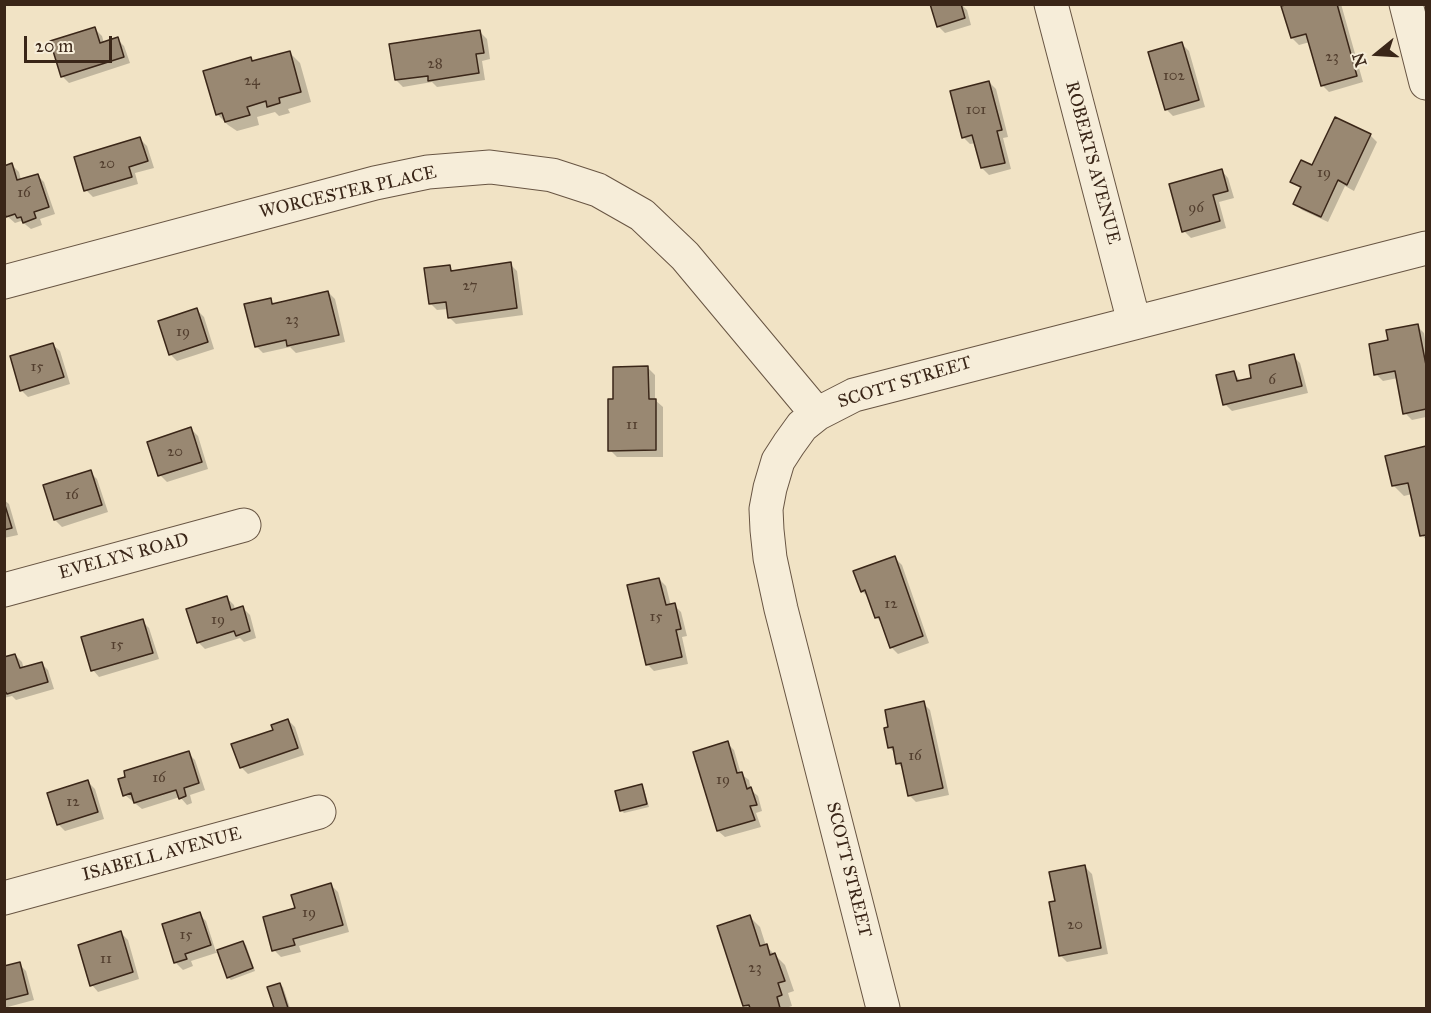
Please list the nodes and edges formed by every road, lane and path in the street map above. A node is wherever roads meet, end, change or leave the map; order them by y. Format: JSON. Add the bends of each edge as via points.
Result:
{"nodes":[{"id":1,"x":1051,"y":4,"type":"edge"},
{"id":2,"x":1406,"y":4,"type":"edge"},
{"id":3,"x":1426,"y":83,"type":"edge"},
{"id":4,"x":1426,"y":248,"type":"edge"},
{"id":5,"x":4,"y":282,"type":"edge"},
{"id":6,"x":1134,"y":322,"type":"junction"},
{"id":7,"x":817,"y":414,"type":"junction"},
{"id":8,"x":244,"y":525,"type":"dead end"},
{"id":9,"x":4,"y":590,"type":"edge"},
{"id":10,"x":319,"y":812,"type":"dead end"},
{"id":11,"x":4,"y":898,"type":"edge"},
{"id":12,"x":883,"y":1008,"type":"edge"}],
"edges":[{"from":1,"to":6,"type":"street","name":"ROBERTS AVENUE"},
{"from":2,"to":3,"type":"street"},
{"from":4,"to":6,"type":"street","name":"SCOTT STREET"},
{"from":5,"to":7,"type":"street","name":"WORCESTER PLACE","via":[[428,172],[490,167],[552,176],[598,190],[642,215],[685,256]]},
{"from":6,"to":7,"type":"street","name":"SCOTT STREET","via":[[886,385],[854,395]]},
{"from":7,"to":12,"type":"street","name":"SCOTT STREET","via":[[802,426],[778,461],[766,509],[767,530],[781,609]]},
{"from":8,"to":9,"type":"street","name":"EVELYN ROAD"},
{"from":10,"to":11,"type":"street","name":"ISABELL AVENUE"}]}
